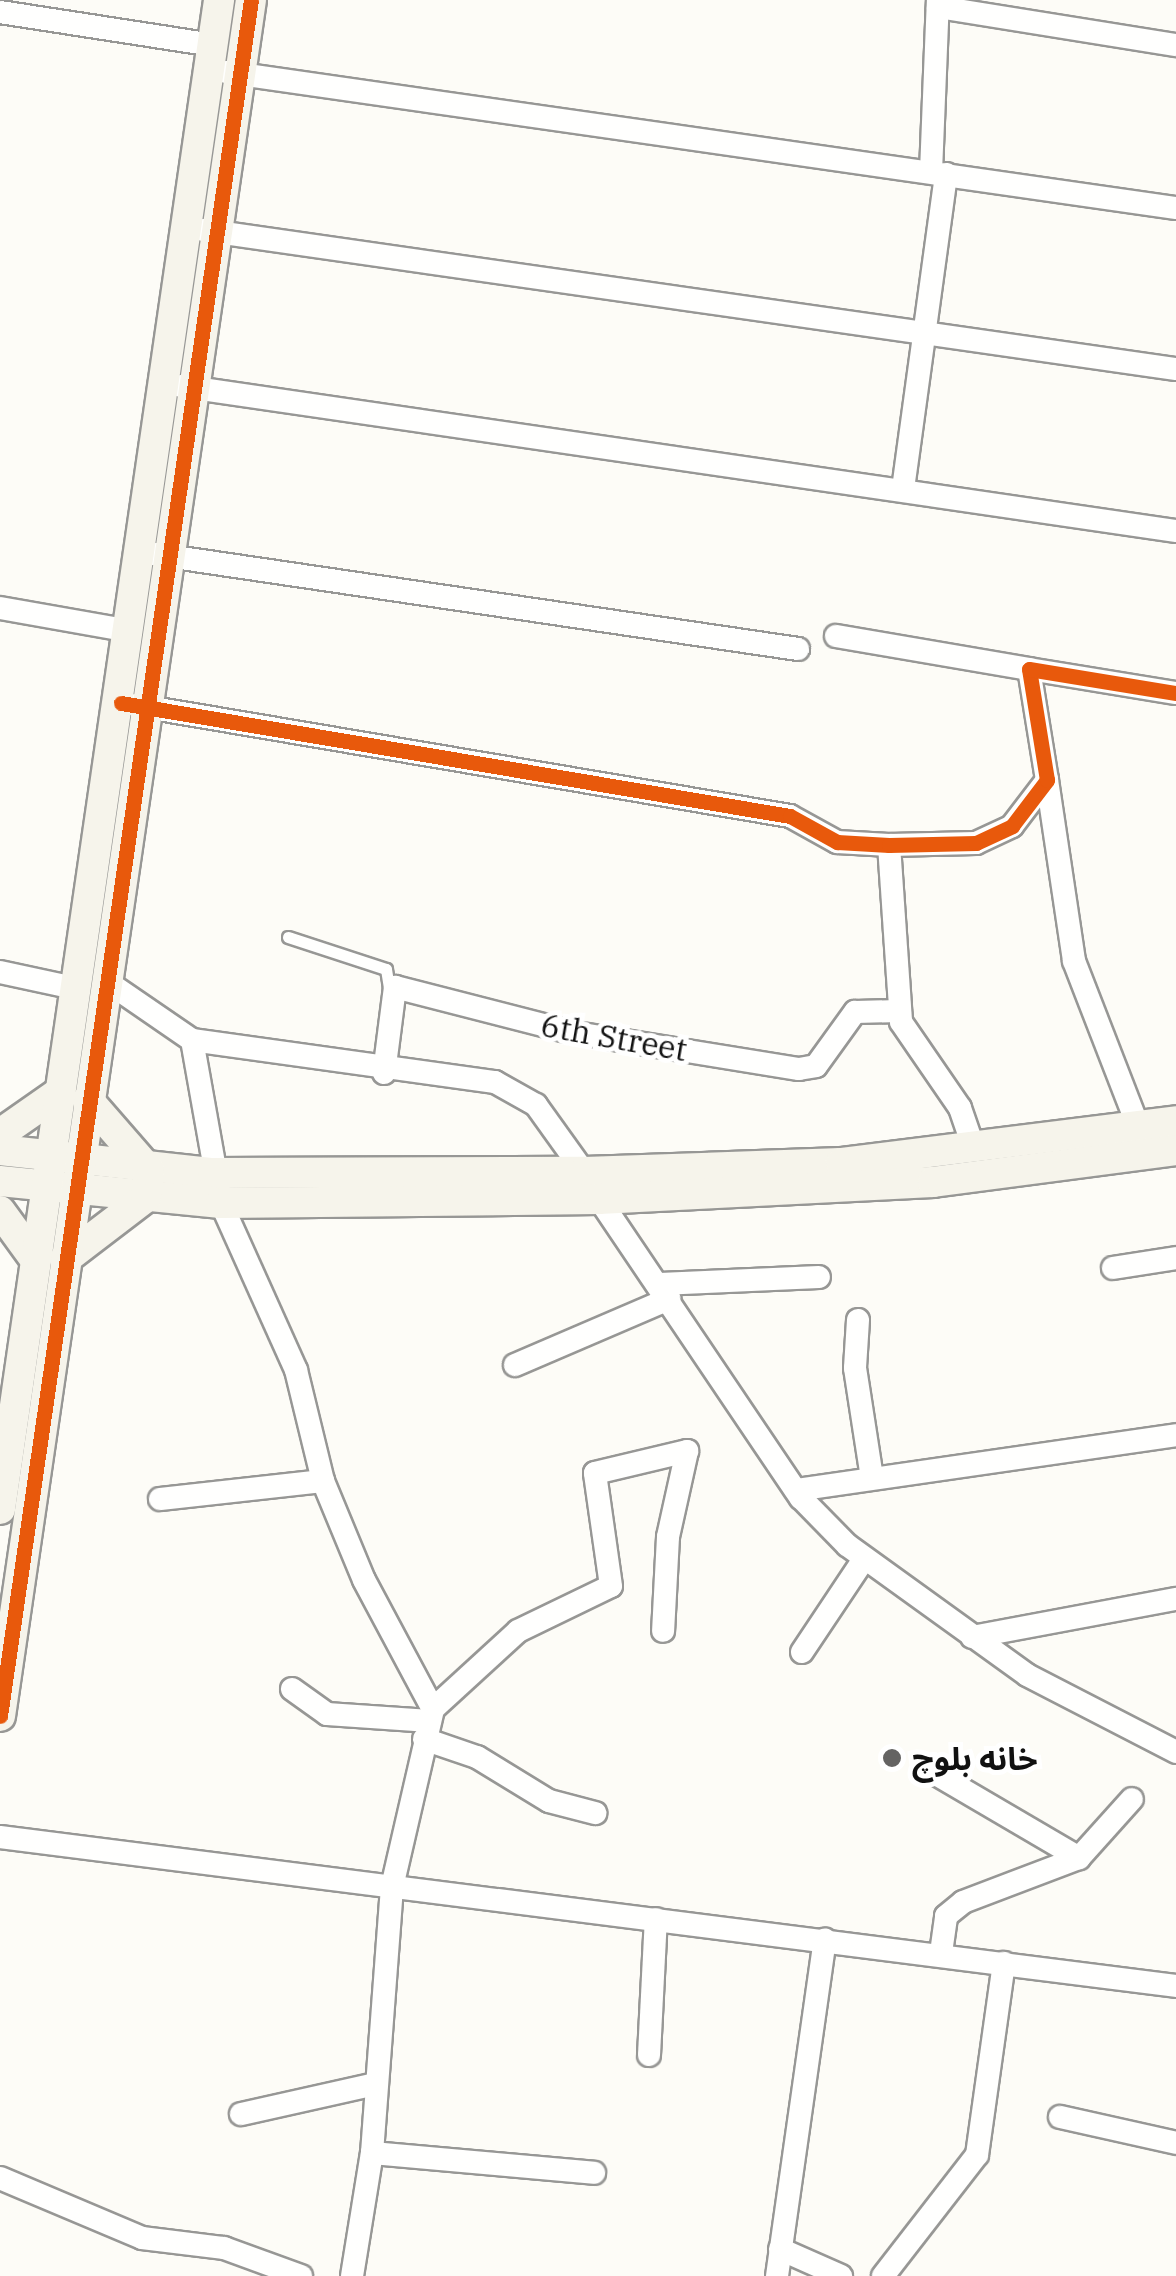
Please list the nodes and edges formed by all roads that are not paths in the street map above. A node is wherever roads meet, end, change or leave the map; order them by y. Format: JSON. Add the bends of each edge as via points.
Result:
{"nodes":[{"id":1,"x":219,"y":0,"type":"edge"},
{"id":2,"x":251,"y":0,"type":"edge"},
{"id":3,"x":938,"y":3,"type":"edge"},
{"id":4,"x":35,"y":9,"type":"edge"},
{"id":5,"x":0,"y":12,"type":"edge"},
{"id":6,"x":1176,"y":45,"type":"edge"},
{"id":7,"x":209,"y":58,"type":"junction"},
{"id":8,"x":240,"y":72,"type":"junction"},
{"id":9,"x":939,"y":173,"type":"junction"},
{"id":10,"x":1176,"y":208,"type":"edge"},
{"id":11,"x":201,"y":230,"type":"junction"},
{"id":12,"x":928,"y":332,"type":"junction"},
{"id":13,"x":1176,"y":369,"type":"edge"},
{"id":14,"x":179,"y":385,"type":"junction"},
{"id":15,"x":903,"y":489,"type":"junction"},
{"id":16,"x":1176,"y":531,"type":"edge"},
{"id":17,"x":153,"y":554,"type":"junction"},
{"id":18,"x":0,"y":608,"type":"edge"},
{"id":19,"x":130,"y":631,"type":"junction"},
{"id":20,"x":836,"y":636,"type":"dead end"},
{"id":21,"x":798,"y":649,"type":"dead end"},
{"id":22,"x":1029,"y":670,"type":"junction"},
{"id":23,"x":1176,"y":693,"type":"edge"},
{"id":24,"x":132,"y":704,"type":"junction"},
{"id":25,"x":1046,"y":780,"type":"junction"},
{"id":26,"x":889,"y":846,"type":"junction"},
{"id":27,"x":288,"y":937,"type":"dead end"},
{"id":28,"x":0,"y":972,"type":"edge"},
{"id":29,"x":106,"y":981,"type":"junction"},
{"id":30,"x":74,"y":988,"type":"junction"},
{"id":31,"x":389,"y":989,"type":"junction"},
{"id":32,"x":899,"y":1011,"type":"junction"},
{"id":33,"x":192,"y":1040,"type":"junction"},
{"id":34,"x":384,"y":1073,"type":"junction"},
{"id":35,"x":56,"y":1095,"type":"junction"},
{"id":36,"x":88,"y":1100,"type":"junction"},
{"id":37,"x":1176,"y":1121,"type":"edge"},
{"id":38,"x":1138,"y":1126,"type":"junction"},
{"id":39,"x":0,"y":1134,"type":"edge"},
{"id":40,"x":974,"y":1149,"type":"junction"},
{"id":41,"x":0,"y":1150,"type":"edge"},
{"id":42,"x":1176,"y":1150,"type":"edge"},
{"id":43,"x":46,"y":1156,"type":"junction"},
{"id":44,"x":584,"y":1172,"type":"junction"},
{"id":45,"x":213,"y":1173,"type":"junction"},
{"id":46,"x":77,"y":1175,"type":"junction"},
{"id":47,"x":0,"y":1180,"type":"edge"},
{"id":48,"x":147,"y":1183,"type":"junction"},
{"id":49,"x":42,"y":1186,"type":"junction"},
{"id":50,"x":599,"y":1200,"type":"junction"},
{"id":51,"x":221,"y":1203,"type":"junction"},
{"id":52,"x":0,"y":1210,"type":"edge"},
{"id":53,"x":32,"y":1255,"type":"junction"},
{"id":54,"x":1176,"y":1258,"type":"edge"},
{"id":55,"x":65,"y":1260,"type":"junction"},
{"id":56,"x":1113,"y":1268,"type":"dead end"},
{"id":57,"x":819,"y":1278,"type":"dead end"},
{"id":58,"x":664,"y":1292,"type":"junction"},
{"id":59,"x":858,"y":1320,"type":"dead end"},
{"id":60,"x":515,"y":1365,"type":"dead end"},
{"id":61,"x":1176,"y":1435,"type":"edge"},
{"id":62,"x":872,"y":1478,"type":"junction"},
{"id":63,"x":323,"y":1481,"type":"junction"},
{"id":64,"x":796,"y":1490,"type":"junction"},
{"id":65,"x":160,"y":1499,"type":"dead end"},
{"id":66,"x":0,"y":1509,"type":"edge"},
{"id":67,"x":864,"y":1559,"type":"junction"},
{"id":68,"x":1176,"y":1599,"type":"edge"},
{"id":69,"x":663,"y":1632,"type":"dead end"},
{"id":70,"x":972,"y":1636,"type":"junction"},
{"id":71,"x":802,"y":1652,"type":"dead end"},
{"id":72,"x":292,"y":1689,"type":"dead end"},
{"id":73,"x":0,"y":1716,"type":"edge"},
{"id":74,"x":429,"y":1723,"type":"junction"},
{"id":75,"x":1176,"y":1752,"type":"edge"},
{"id":76,"x":936,"y":1774,"type":"dead end"},
{"id":77,"x":1132,"y":1800,"type":"dead end"},
{"id":78,"x":596,"y":1813,"type":"dead end"},
{"id":79,"x":0,"y":1837,"type":"edge"},
{"id":80,"x":1079,"y":1858,"type":"junction"},
{"id":81,"x":392,"y":1887,"type":"junction"},
{"id":82,"x":656,"y":1919,"type":"junction"},
{"id":83,"x":825,"y":1939,"type":"junction"},
{"id":84,"x":941,"y":1953,"type":"junction"},
{"id":85,"x":1004,"y":1962,"type":"junction"},
{"id":86,"x":1176,"y":1986,"type":"edge"},
{"id":87,"x":649,"y":2055,"type":"dead end"},
{"id":88,"x":375,"y":2084,"type":"junction"},
{"id":89,"x":241,"y":2114,"type":"dead end"},
{"id":90,"x":1060,"y":2118,"type":"dead end"},
{"id":91,"x":1176,"y":2143,"type":"edge"},
{"id":92,"x":372,"y":2154,"type":"junction"},
{"id":93,"x":594,"y":2173,"type":"dead end"},
{"id":94,"x":0,"y":2178,"type":"edge"},
{"id":95,"x":780,"y":2250,"type":"junction"},
{"id":96,"x":301,"y":2276,"type":"edge"},
{"id":97,"x":352,"y":2276,"type":"edge"},
{"id":98,"x":777,"y":2276,"type":"edge"},
{"id":99,"x":841,"y":2276,"type":"edge"},
{"id":100,"x":884,"y":2276,"type":"edge"}],
"edges":[{"from":1,"to":7,"type":"street"},
{"from":2,"to":8,"type":"street"},
{"from":3,"to":6,"type":"street"},
{"from":3,"to":9,"type":"street"},
{"from":4,"to":5,"type":"street"},
{"from":4,"to":7,"type":"street"},
{"from":7,"to":8,"type":"street"},
{"from":7,"to":11,"type":"street"},
{"from":8,"to":9,"type":"street"},
{"from":8,"to":11,"type":"street"},
{"from":9,"to":10,"type":"street"},
{"from":9,"to":12,"type":"street"},
{"from":11,"to":12,"type":"street"},
{"from":11,"to":14,"type":"street"},
{"from":12,"to":13,"type":"street"},
{"from":12,"to":15,"type":"street"},
{"from":14,"to":15,"type":"street"},
{"from":14,"to":17,"type":"street"},
{"from":15,"to":16,"type":"street"},
{"from":17,"to":19,"type":"street"},
{"from":17,"to":21,"type":"street"},
{"from":17,"to":24,"type":"street"},
{"from":18,"to":19,"type":"street"},
{"from":19,"to":24,"type":"street"},
{"from":20,"to":22,"type":"street"},
{"from":22,"to":23,"type":"street"},
{"from":22,"to":25,"type":"street"},
{"from":24,"to":26,"type":"street","via":[[790,816],[838,842]]},
{"from":24,"to":29,"type":"street"},
{"from":24,"to":30,"type":"street"},
{"from":25,"to":26,"type":"street","via":[[1012,826],[976,843]]},
{"from":25,"to":38,"type":"street","via":[[1074,962]]},
{"from":26,"to":32,"type":"street"},
{"from":27,"to":31,"type":"lane","via":[[386,969]]},
{"from":28,"to":30,"type":"street"},
{"from":29,"to":33,"type":"street"},
{"from":29,"to":36,"type":"street"},
{"from":30,"to":35,"type":"street"},
{"from":31,"to":32,"type":"street","name":"6th Street","via":[[570,1032],[799,1069],[816,1066],[855,1012]]},
{"from":31,"to":34,"type":"street"},
{"from":32,"to":40,"type":"street","via":[[960,1108]]},
{"from":33,"to":34,"type":"street"},
{"from":33,"to":45,"type":"street"},
{"from":34,"to":44,"type":"street","via":[[495,1082],[536,1105]]},
{"from":35,"to":39,"type":"street"},
{"from":35,"to":43,"type":"street"},
{"from":36,"to":46,"type":"street"},
{"from":36,"to":48,"type":"street"},
{"from":37,"to":38,"type":"street"},
{"from":38,"to":40,"type":"street"},
{"from":40,"to":44,"type":"street"},
{"from":41,"to":43,"type":"street"},
{"from":42,"to":50,"type":"street","via":[[896,1185]]},
{"from":43,"to":46,"type":"street"},
{"from":43,"to":49,"type":"street"},
{"from":44,"to":45,"type":"street"},
{"from":45,"to":48,"type":"street"},
{"from":45,"to":51,"type":"street"},
{"from":46,"to":48,"type":"street"},
{"from":46,"to":49,"type":"street"},
{"from":46,"to":55,"type":"street"},
{"from":47,"to":49,"type":"street"},
{"from":48,"to":51,"type":"street"},
{"from":48,"to":55,"type":"street"},
{"from":49,"to":53,"type":"street"},
{"from":50,"to":51,"type":"street"},
{"from":50,"to":58,"type":"street"},
{"from":51,"to":63,"type":"street","via":[[296,1370]]},
{"from":52,"to":53,"type":"street"},
{"from":53,"to":66,"type":"street"},
{"from":54,"to":56,"type":"street"},
{"from":55,"to":73,"type":"street"},
{"from":57,"to":58,"type":"street"},
{"from":58,"to":60,"type":"street"},
{"from":58,"to":64,"type":"street"},
{"from":59,"to":62,"type":"street","via":[[855,1368]]},
{"from":61,"to":62,"type":"street"},
{"from":62,"to":64,"type":"street"},
{"from":63,"to":65,"type":"street"},
{"from":63,"to":74,"type":"street"},
{"from":64,"to":67,"type":"street"},
{"from":67,"to":70,"type":"street"},
{"from":67,"to":71,"type":"street"},
{"from":68,"to":70,"type":"street"},
{"from":69,"to":74,"type":"street","via":[[668,1537],[687,1451],[595,1473],[611,1586],[518,1632]]},
{"from":70,"to":75,"type":"street"},
{"from":72,"to":74,"type":"street","via":[[327,1714]]},
{"from":74,"to":78,"type":"street","via":[[549,1801]]},
{"from":74,"to":81,"type":"street"},
{"from":76,"to":80,"type":"street"},
{"from":77,"to":80,"type":"street"},
{"from":79,"to":81,"type":"street"},
{"from":80,"to":84,"type":"street","via":[[962,1902],[946,1916]]},
{"from":81,"to":82,"type":"street"},
{"from":81,"to":88,"type":"street"},
{"from":82,"to":83,"type":"street"},
{"from":82,"to":87,"type":"street"},
{"from":83,"to":84,"type":"street"},
{"from":83,"to":95,"type":"street"},
{"from":84,"to":85,"type":"street"},
{"from":85,"to":86,"type":"street"},
{"from":85,"to":100,"type":"street","via":[[977,2155]]},
{"from":88,"to":89,"type":"street"},
{"from":88,"to":92,"type":"street"},
{"from":90,"to":91,"type":"street"},
{"from":92,"to":93,"type":"street"},
{"from":92,"to":97,"type":"street"},
{"from":94,"to":96,"type":"street","via":[[142,2238],[224,2248]]},
{"from":95,"to":98,"type":"street"},
{"from":95,"to":99,"type":"street"}]}
